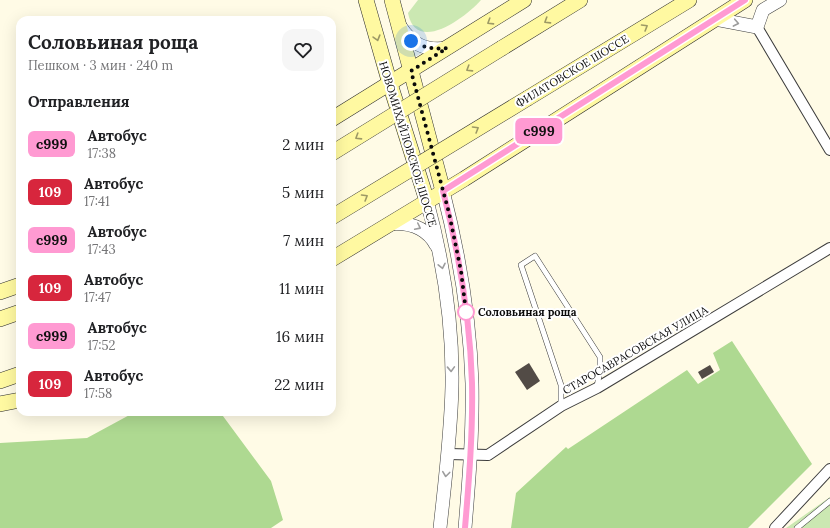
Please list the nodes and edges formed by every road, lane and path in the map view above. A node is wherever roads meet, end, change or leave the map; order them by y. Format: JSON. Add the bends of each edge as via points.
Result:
{"nodes":[{"id":1,"x":366,"y":0,"type":"edge"},
{"id":2,"x":392,"y":0,"type":"edge"},
{"id":3,"x":524,"y":0,"type":"edge"},
{"id":4,"x":580,"y":0,"type":"edge"},
{"id":5,"x":689,"y":0,"type":"edge"},
{"id":6,"x":745,"y":0,"type":"edge"},
{"id":7,"x":780,"y":0,"type":"edge"},
{"id":8,"x":715,"y":19,"type":"junction"},
{"id":9,"x":398,"y":22,"type":"junction"},
{"id":10,"x":757,"y":26,"type":"junction"},
{"id":11,"x":447,"y":48,"type":"junction"},
{"id":12,"x":411,"y":71,"type":"junction"},
{"id":13,"x":390,"y":84,"type":"junction"},
{"id":14,"x":336,"y":118,"type":"edge"},
{"id":15,"x":830,"y":150,"type":"edge"},
{"id":16,"x":336,"y":151,"type":"edge"},
{"id":17,"x":443,"y":191,"type":"junction"},
{"id":18,"x":427,"y":201,"type":"junction"},
{"id":19,"x":336,"y":215,"type":"edge"},
{"id":20,"x":389,"y":224,"type":"junction"},
{"id":21,"x":438,"y":248,"type":"junction"},
{"id":22,"x":830,"y":248,"type":"edge"},
{"id":23,"x":336,"y":257,"type":"edge"},
{"id":24,"x":16,"y":286,"type":"edge"},
{"id":25,"x":0,"y":292,"type":"edge"},
{"id":26,"x":16,"y":313,"type":"edge"},
{"id":27,"x":0,"y":319,"type":"edge"},
{"id":28,"x":16,"y":375,"type":"edge"},
{"id":29,"x":0,"y":381,"type":"edge"},
{"id":30,"x":597,"y":388,"type":"junction"},
{"id":31,"x":16,"y":401,"type":"edge"},
{"id":32,"x":0,"y":404,"type":"edge"},
{"id":33,"x":561,"y":406,"type":"junction"},
{"id":34,"x":449,"y":454,"type":"junction"},
{"id":35,"x":470,"y":456,"type":"junction"},
{"id":36,"x":830,"y":469,"type":"edge"},
{"id":37,"x":830,"y":501,"type":"edge"},
{"id":38,"x":440,"y":528,"type":"edge"},
{"id":39,"x":465,"y":528,"type":"edge"},
{"id":40,"x":775,"y":528,"type":"edge"},
{"id":41,"x":797,"y":528,"type":"edge"}],
"edges":[{"from":1,"to":13,"type":"main road","name":"НОВОМИХАЙЛОВСКОЕ ШОССЕ","one_way":true},
{"from":2,"to":9,"type":"main road","name":"НОВОМИХАЙЛОВСКОЕ ШОССЕ"},
{"from":3,"to":11,"type":"main road","one_way":true},
{"from":4,"to":16,"type":"main road","one_way":true,"bridge":true},
{"from":19,"to":5,"type":"main road","name":"ФИЛАТОВСКОЕ ШОССЕ","one_way":true,"bridge":true},
{"from":6,"to":8,"type":"main road"},
{"from":7,"to":10,"type":"street","via":[[763,10]]},
{"from":8,"to":10,"type":"street","one_way":true},
{"from":8,"to":17,"type":"main road"},
{"from":9,"to":11,"type":"street","via":[[411,41],[436,50]]},
{"from":9,"to":12,"type":"main road","name":"НОВОМИХАЙЛОВСКОЕ ШОССЕ"},
{"from":10,"to":15,"type":"street"},
{"from":11,"to":12,"type":"main road"},
{"from":12,"to":13,"type":"main road"},
{"from":12,"to":17,"type":"main road","name":"НОВОМИХАЙЛОВСКОЕ ШОССЕ"},
{"from":13,"to":14,"type":"main road"},
{"from":13,"to":18,"type":"main road","name":"НОВОМИХАЙЛОВСКОЕ ШОССЕ"},
{"from":17,"to":18,"type":"main road"},
{"from":17,"to":35,"type":"street","name":"НОВОМИХАЙЛОВСКОЕ ШОССЕ","via":[[461,271],[467,327],[472,383]]},
{"from":18,"to":20,"type":"main road"},
{"from":18,"to":21,"type":"street","name":"НОВОМИХАЙЛОВСКОЕ ШОССЕ"},
{"from":20,"to":21,"type":"street","one_way":true,"via":[[415,226],[433,238]]},
{"from":20,"to":23,"type":"main road"},
{"from":21,"to":34,"type":"street","name":"НОВОМИХАЙЛОВСКОЕ ШОССЕ","one_way":true,"via":[[450,330],[452,385]]},
{"from":22,"to":30,"type":"street","name":"СТАРОСАВРАСОВСКАЯ УЛИЦА"},
{"from":24,"to":25,"type":"main road"},
{"from":26,"to":27,"type":"main road"},
{"from":28,"to":29,"type":"main road"},
{"from":30,"to":33,"type":"street","name":"СТАРОСАВРАСОВСКАЯ УЛИЦА"},
{"from":30,"to":33,"type":"lane","via":[[600,357],[535,256],[521,265],[561,384]]},
{"from":31,"to":32,"type":"main road"},
{"from":33,"to":35,"type":"street","name":"СТАРОСАВРАСОВСКАЯ УЛИЦА","via":[[488,455]]},
{"from":34,"to":35,"type":"street","name":"СТАРОСАВРАСОВСКАЯ УЛИЦА"},
{"from":34,"to":38,"type":"street","name":"НОВОМИХАЙЛОВСКОЕ ШОССЕ","one_way":true},
{"from":35,"to":39,"type":"street","name":"НОВОМИХАЙЛОВСКОЕ ШОССЕ"},
{"from":36,"to":40,"type":"street"},
{"from":37,"to":41,"type":"lane"}]}
